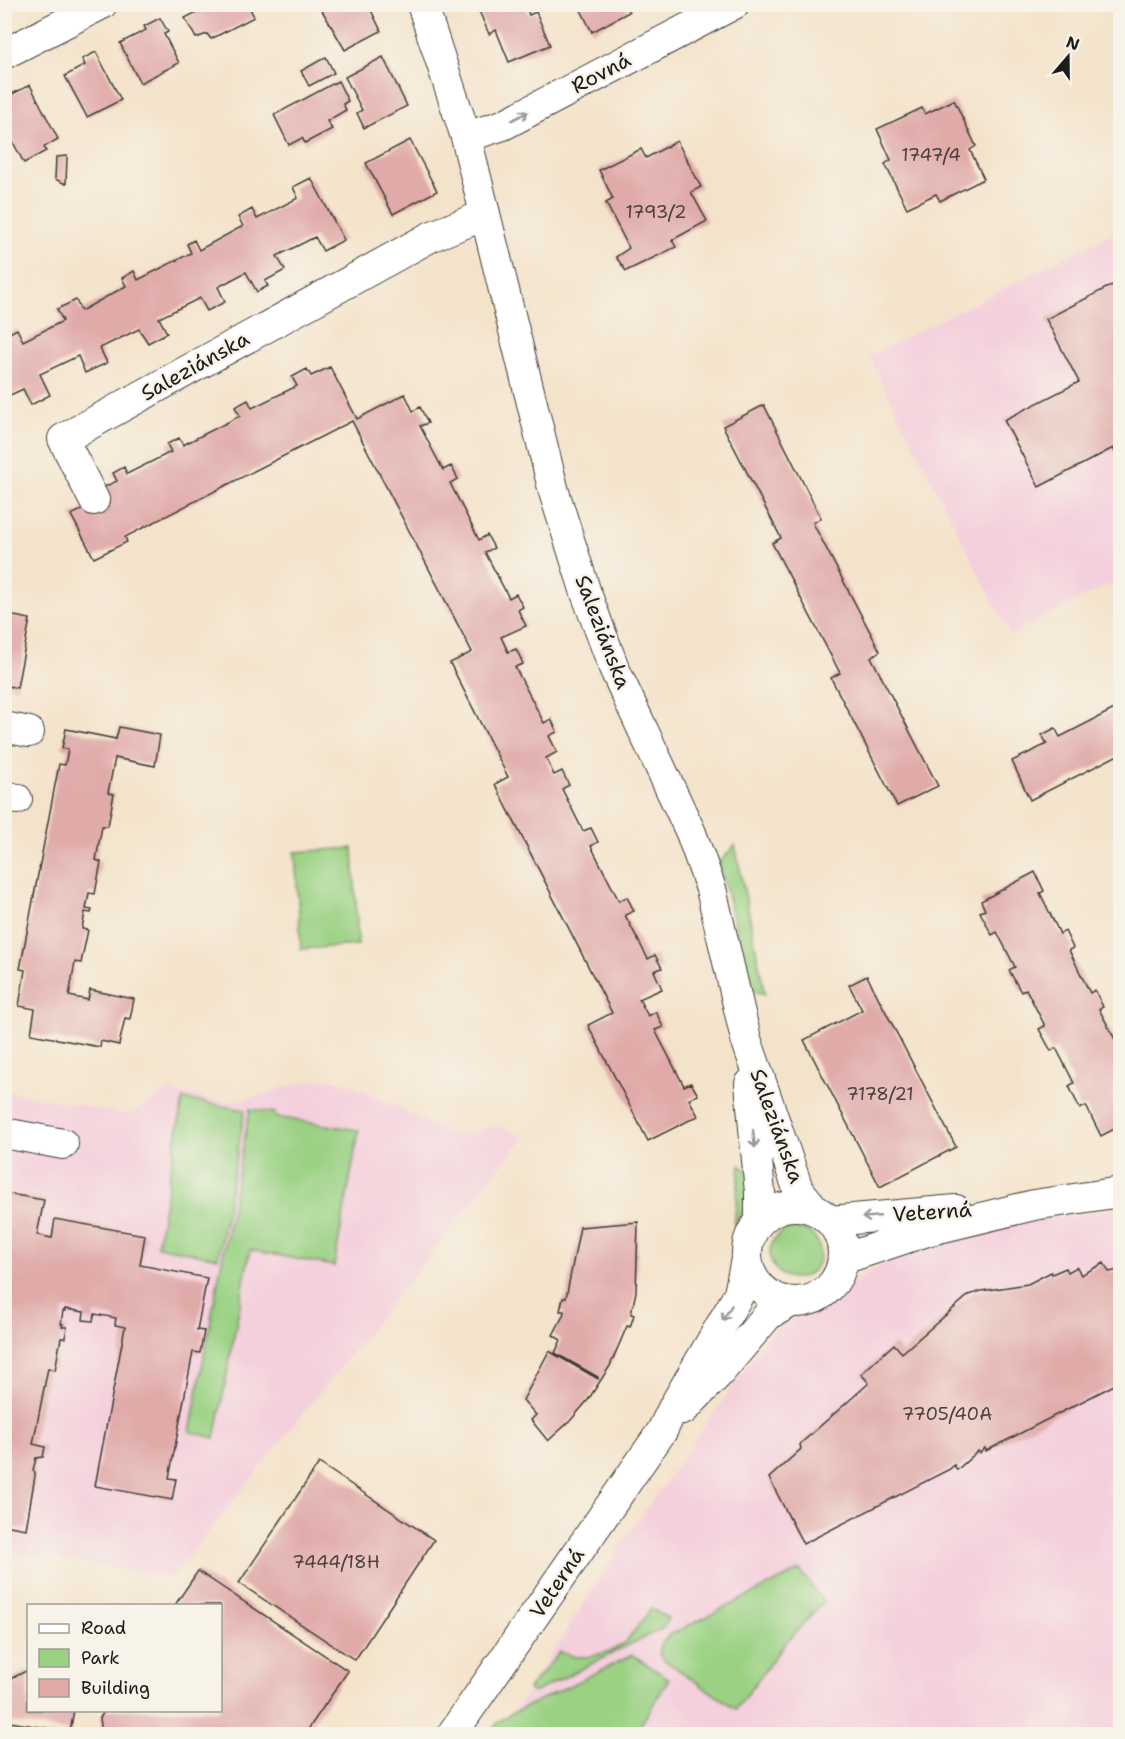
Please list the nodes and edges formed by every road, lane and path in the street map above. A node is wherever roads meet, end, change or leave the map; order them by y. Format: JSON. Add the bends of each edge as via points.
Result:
{"nodes":[{"id":1,"x":102,"y":4,"type":"edge"},
{"id":2,"x":422,"y":4,"type":"edge"},
{"id":3,"x":734,"y":4,"type":"edge"},
{"id":4,"x":4,"y":54,"type":"edge"},
{"id":5,"x":466,"y":137,"type":"junction"},
{"id":6,"x":484,"y":215,"type":"junction"},
{"id":7,"x":94,"y":500,"type":"dead end"},
{"id":8,"x":746,"y":1039,"type":"junction"},
{"id":9,"x":4,"y":1132,"type":"edge"},
{"id":10,"x":63,"y":1144,"type":"dead end"},
{"id":11,"x":1120,"y":1192,"type":"edge"},
{"id":12,"x":1034,"y":1205,"type":"junction"},
{"id":13,"x":822,"y":1215,"type":"junction"},
{"id":14,"x":760,"y":1220,"type":"junction"},
{"id":15,"x":746,"y":1259,"type":"junction"},
{"id":16,"x":843,"y":1259,"type":"junction"},
{"id":17,"x":791,"y":1302,"type":"junction"},
{"id":18,"x":662,"y":1431,"type":"junction"},
{"id":19,"x":452,"y":1734,"type":"edge"}],
"edges":[{"from":1,"to":4,"type":"street"},
{"from":2,"to":5,"type":"street","name":"Saleziánska"},
{"from":5,"to":3,"type":"street","name":"Rovná","one_way":true,"via":[[503,125]]},
{"from":5,"to":6,"type":"street","name":"Saleziánska"},
{"from":6,"to":7,"type":"street","name":"Saleziánska","via":[[432,236],[63,439]]},
{"from":6,"to":8,"type":"street","name":"Saleziánska","via":[[564,526],[614,668],[691,833],[711,890]]},
{"from":8,"to":13,"type":"street","name":"Saleziánska","via":[[798,1189]]},
{"from":8,"to":14,"type":"street","name":"Saleziánska","one_way":true},
{"from":9,"to":10,"type":"street"},
{"from":11,"to":12,"type":"street","name":"Veterná"},
{"from":12,"to":13,"type":"street","name":"Veterná","one_way":true},
{"from":12,"to":16,"type":"street","name":"Veterná","via":[[927,1231]]},
{"from":13,"to":14,"type":"street","via":[[803,1206],[780,1208]]},
{"from":13,"to":16,"type":"street","via":[[841,1238]]},
{"from":14,"to":15,"type":"street","via":[[749,1238]]},
{"from":15,"to":17,"type":"street","via":[[761,1288]]},
{"from":15,"to":18,"type":"street","name":"Veterná","one_way":true,"via":[[739,1294]]},
{"from":16,"to":17,"type":"street","via":[[830,1287],[812,1299]]},
{"from":17,"to":18,"type":"street","name":"Veterná","via":[[768,1315],[719,1374]]},
{"from":18,"to":19,"type":"street","name":"Veterná"}]}
